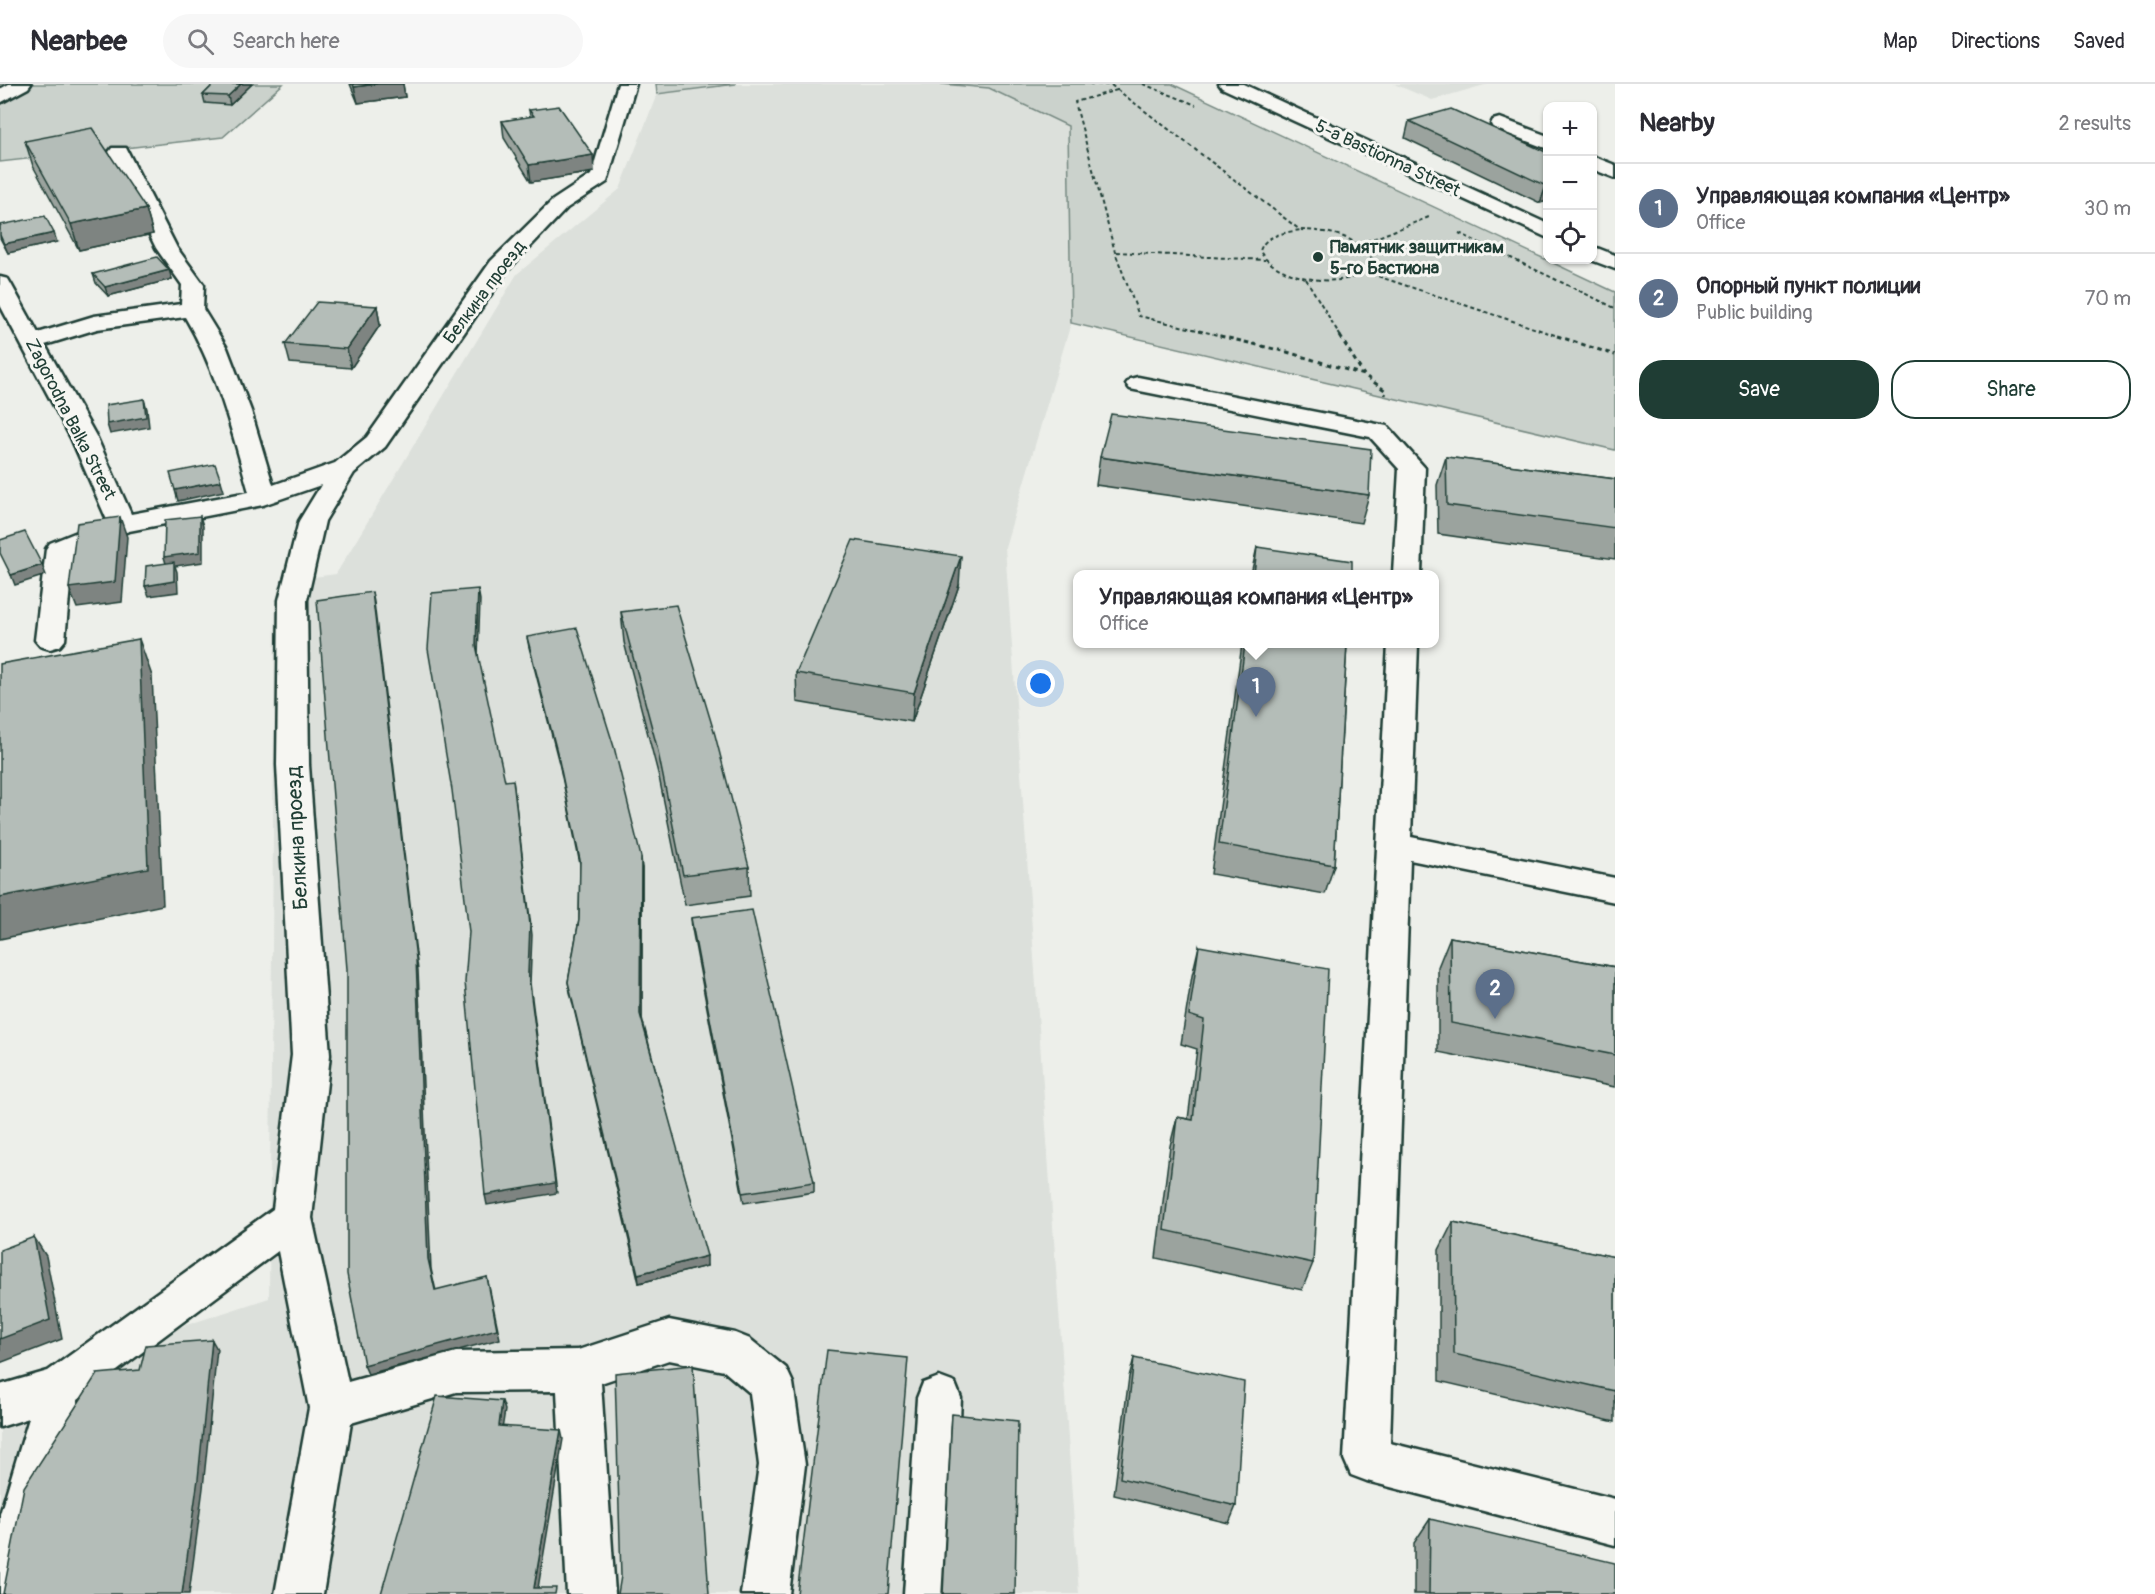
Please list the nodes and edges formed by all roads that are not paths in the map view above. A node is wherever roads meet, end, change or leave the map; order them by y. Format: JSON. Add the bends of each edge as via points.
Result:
{"nodes":[{"id":1,"x":22,"y":84,"type":"edge"},
{"id":2,"x":627,"y":84,"type":"edge"},
{"id":3,"x":1228,"y":84,"type":"edge"},
{"id":4,"x":0,"y":97,"type":"edge"},
{"id":5,"x":1500,"y":123,"type":"dead end"},
{"id":6,"x":1543,"y":142,"type":"edge"},
{"id":7,"x":119,"y":152,"type":"dead end"},
{"id":8,"x":1597,"y":164,"type":"edge"},
{"id":9,"x":1615,"y":172,"type":"edge"},
{"id":10,"x":1543,"y":230,"type":"edge"},
{"id":11,"x":1597,"y":254,"type":"edge"},
{"id":12,"x":1615,"y":263,"type":"edge"},
{"id":13,"x":0,"y":284,"type":"edge"},
{"id":14,"x":192,"y":309,"type":"junction"},
{"id":15,"x":32,"y":342,"type":"junction"},
{"id":16,"x":1138,"y":384,"type":"dead end"},
{"id":17,"x":344,"y":468,"type":"junction"},
{"id":18,"x":262,"y":497,"type":"junction"},
{"id":19,"x":122,"y":524,"type":"junction"},
{"id":20,"x":1407,"y":570,"type":"edge"},
{"id":21,"x":50,"y":640,"type":"dead end"},
{"id":22,"x":1403,"y":648,"type":"edge"},
{"id":23,"x":1394,"y":845,"type":"junction"},
{"id":24,"x":1615,"y":890,"type":"edge"},
{"id":25,"x":292,"y":1218,"type":"junction"},
{"id":26,"x":578,"y":1370,"type":"junction"},
{"id":27,"x":60,"y":1388,"type":"junction"},
{"id":28,"x":939,"y":1398,"type":"dead end"},
{"id":29,"x":0,"y":1406,"type":"edge"},
{"id":30,"x":331,"y":1408,"type":"junction"},
{"id":31,"x":1615,"y":1522,"type":"edge"},
{"id":32,"x":0,"y":1593,"type":"edge"},
{"id":33,"x":299,"y":1594,"type":"edge"},
{"id":34,"x":591,"y":1594,"type":"edge"},
{"id":35,"x":765,"y":1594,"type":"edge"},
{"id":36,"x":928,"y":1594,"type":"edge"}],
"edges":[{"from":1,"to":4,"type":"street"},
{"from":2,"to":17,"type":"street","name":"Белкина проезд","via":[[600,178],[560,204],[499,266],[376,442]]},
{"from":3,"to":10,"type":"street","name":"5-a Bastionna Street"},
{"from":5,"to":6,"type":"street"},
{"from":7,"to":14,"type":"street","via":[[167,248],[193,285]]},
{"from":8,"to":9,"type":"street"},
{"from":11,"to":12,"type":"street"},
{"from":13,"to":15,"type":"street","name":"Zagorodna Balka Street"},
{"from":14,"to":15,"type":"street","via":[[94,323]]},
{"from":14,"to":18,"type":"street","via":[[215,348],[239,411]]},
{"from":15,"to":19,"type":"street","name":"Zagorodna Balka Street","via":[[84,438]]},
{"from":16,"to":20,"type":"street","via":[[1378,432],[1412,468]]},
{"from":17,"to":18,"type":"street","name":"Белкина проезд"},
{"from":17,"to":25,"type":"street","name":"Белкина проезд","via":[[312,521],[293,600],[292,765],[311,1055]]},
{"from":18,"to":19,"type":"street","name":"Белкина проезд"},
{"from":19,"to":21,"type":"street","name":"Белкина проезд","via":[[60,549]]},
{"from":22,"to":23,"type":"street"},
{"from":23,"to":24,"type":"street"},
{"from":23,"to":31,"type":"street","via":[[1367,1459]]},
{"from":25,"to":27,"type":"street"},
{"from":25,"to":30,"type":"street","name":"Белкина проезд"},
{"from":26,"to":30,"type":"street","via":[[456,1372]]},
{"from":26,"to":34,"type":"street"},
{"from":26,"to":35,"type":"street","via":[[669,1340],[735,1353],[771,1383],[782,1465]]},
{"from":27,"to":29,"type":"street"},
{"from":27,"to":32,"type":"street"},
{"from":28,"to":36,"type":"street"},
{"from":30,"to":33,"type":"street"}]}
